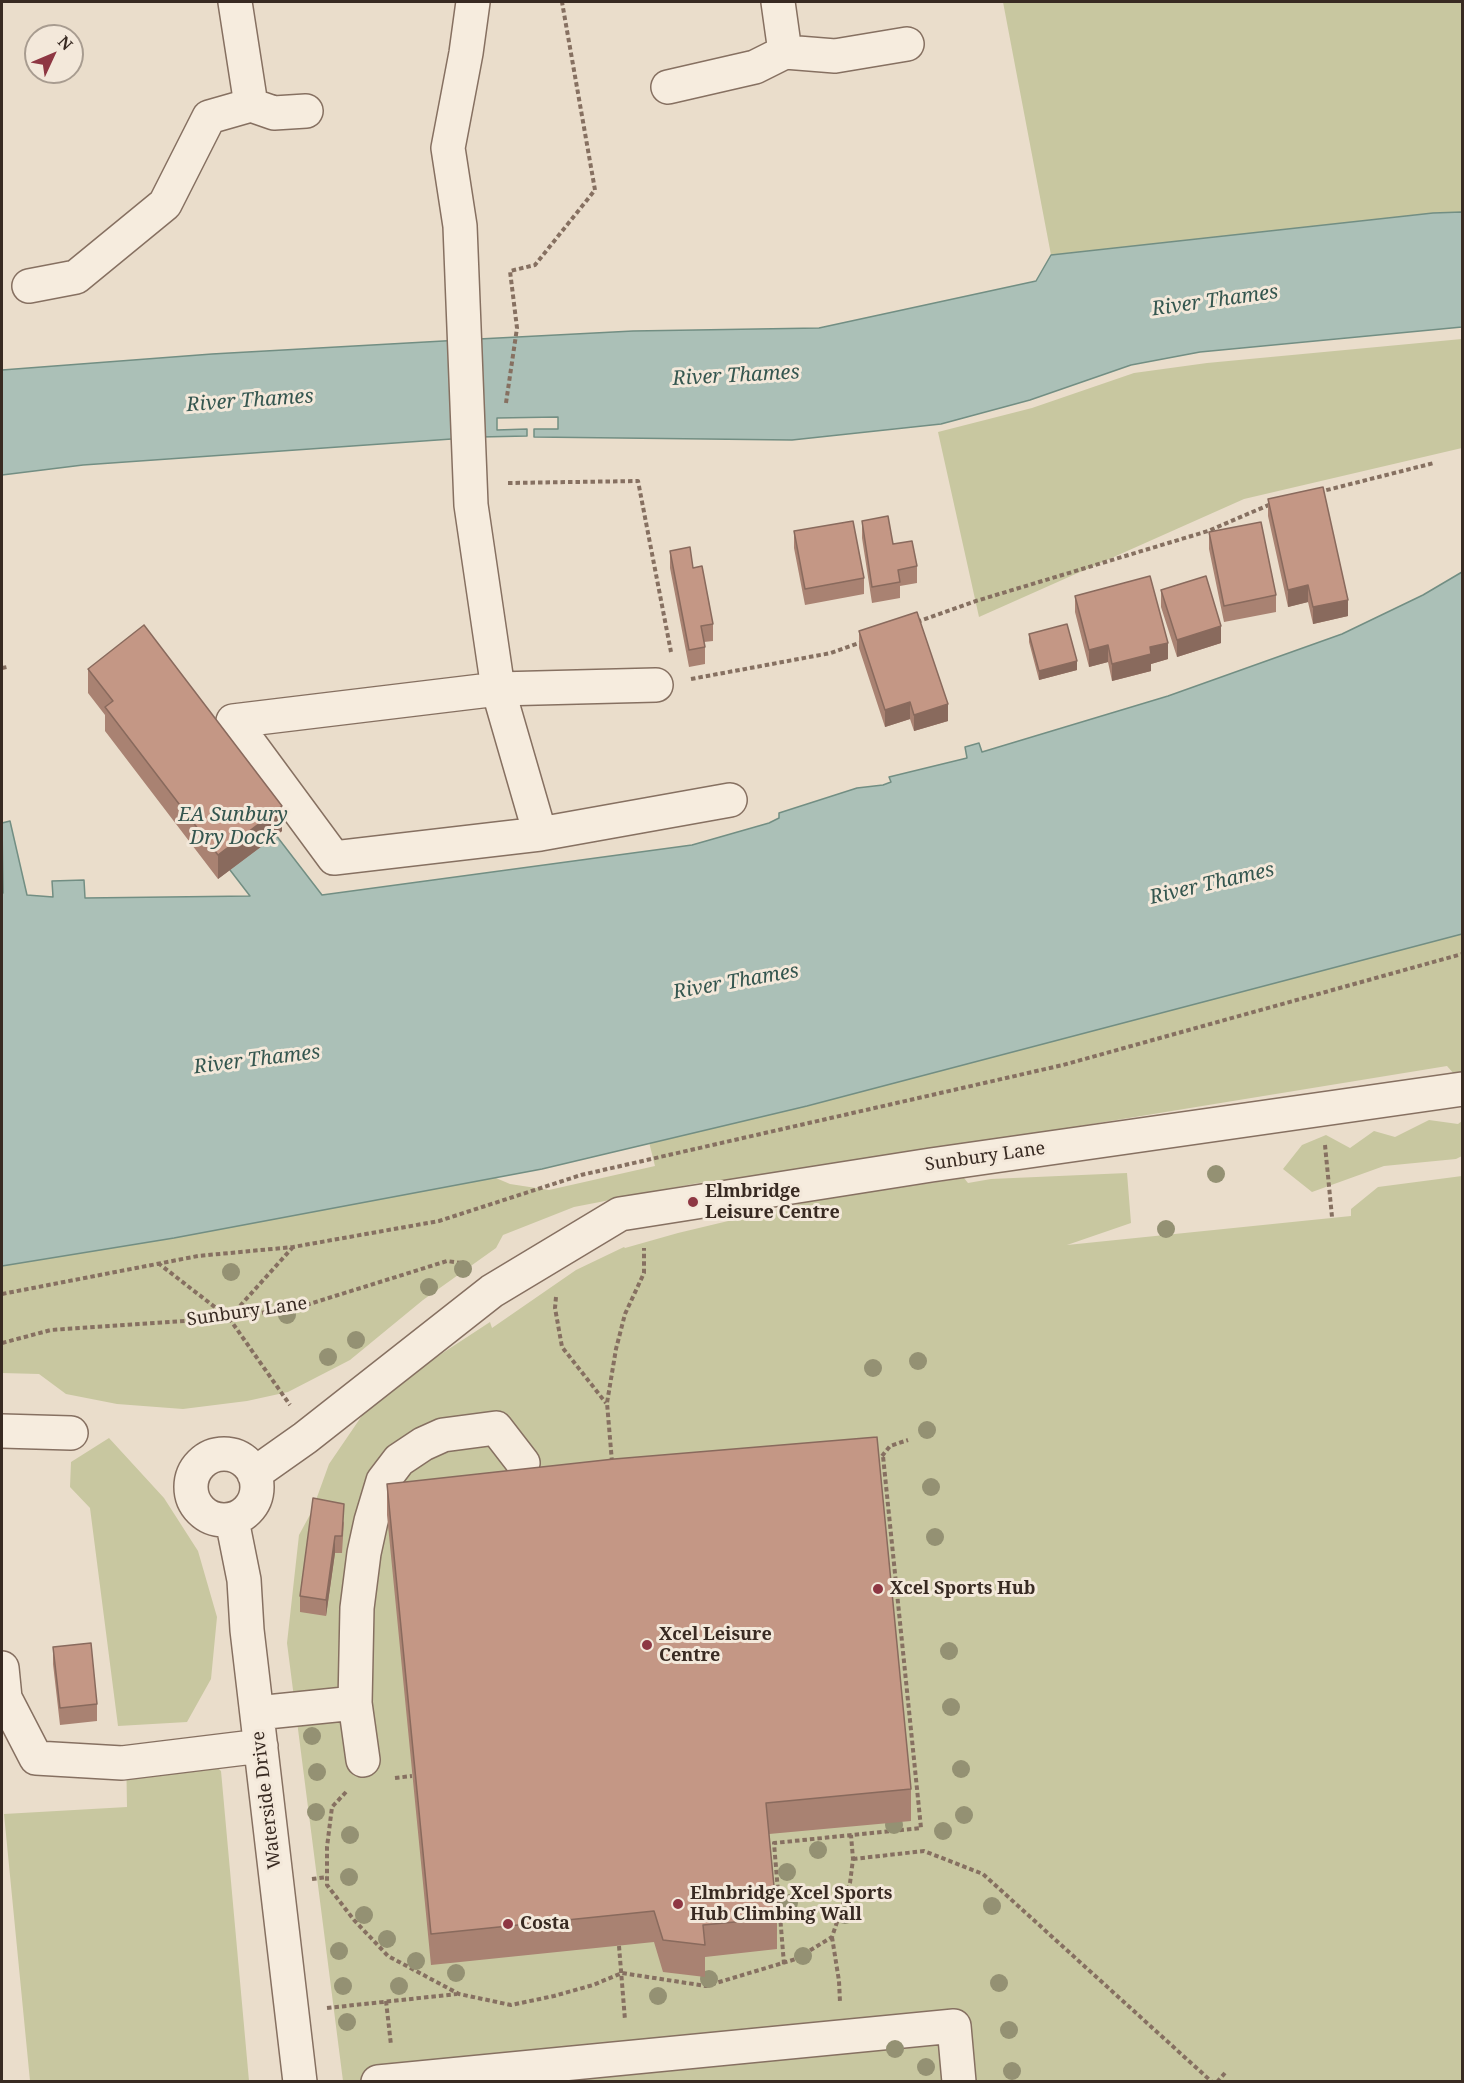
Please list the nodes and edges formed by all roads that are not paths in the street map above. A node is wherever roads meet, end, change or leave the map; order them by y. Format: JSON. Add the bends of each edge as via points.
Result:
{"nodes":[{"id":1,"x":234,"y":2,"type":"edge"},
{"id":2,"x":474,"y":2,"type":"edge"},
{"id":3,"x":778,"y":2,"type":"edge"},
{"id":4,"x":907,"y":44,"type":"dead end"},
{"id":5,"x":785,"y":52,"type":"junction"},
{"id":6,"x":668,"y":87,"type":"dead end"},
{"id":7,"x":251,"y":105,"type":"junction"},
{"id":8,"x":306,"y":111,"type":"dead end"},
{"id":9,"x":29,"y":286,"type":"dead end"},
{"id":10,"x":664,"y":671,"type":"road end"},
{"id":11,"x":498,"y":689,"type":"junction"},
{"id":12,"x":730,"y":800,"type":"dead end"},
{"id":13,"x":540,"y":834,"type":"junction"},
{"id":14,"x":1462,"y":1089,"type":"edge"},
{"id":15,"x":2,"y":1431,"type":"edge"},
{"id":16,"x":71,"y":1433,"type":"dead end"},
{"id":17,"x":523,"y":1463,"type":"dead end"},
{"id":18,"x":254,"y":1474,"type":"junction"},
{"id":19,"x":232,"y":1520,"type":"junction"},
{"id":20,"x":2,"y":1668,"type":"edge"},
{"id":21,"x":356,"y":1703,"type":"junction"},
{"id":22,"x":256,"y":1713,"type":"junction"},
{"id":23,"x":261,"y":1746,"type":"junction"},
{"id":24,"x":356,"y":1774,"type":"road end"},
{"id":25,"x":300,"y":2082,"type":"edge"},
{"id":26,"x":378,"y":2082,"type":"edge"},
{"id":27,"x":959,"y":2082,"type":"edge"}],
"edges":[{"from":1,"to":7,"type":"street"},
{"from":2,"to":11,"type":"street","via":[[448,148],[460,226],[471,505]]},
{"from":3,"to":5,"type":"street"},
{"from":4,"to":5,"type":"street","via":[[835,56]]},
{"from":5,"to":6,"type":"street","via":[[754,67]]},
{"from":7,"to":8,"type":"street","via":[[274,113]]},
{"from":7,"to":9,"type":"street","via":[[209,117],[165,204],[76,277]]},
{"from":10,"to":11,"type":"street"},
{"from":11,"to":13,"type":"street"},
{"from":11,"to":13,"type":"street","via":[[233,721],[333,858]]},
{"from":12,"to":13,"type":"street"},
{"from":14,"to":18,"type":"street","name":"Sunbury Lane","via":[[620,1214],[492,1291]]},
{"from":15,"to":16,"type":"street"},
{"from":17,"to":21,"type":"street","via":[[496,1428],[443,1435],[423,1444],[399,1460],[383,1480],[364,1553],[357,1608]]},
{"from":18,"to":19,"type":"street","via":[[256,1496],[243,1515]]},
{"from":18,"to":19,"type":"street","via":[[238,1456],[226,1454],[204,1460],[196,1468],[190,1482],[195,1504],[213,1518]]},
{"from":19,"to":22,"type":"street","name":"Waterside Drive","via":[[244,1580]]},
{"from":20,"to":23,"type":"street","via":[[5,1698],[36,1758],[122,1763]]},
{"from":21,"to":22,"type":"street"},
{"from":21,"to":24,"type":"street"},
{"from":22,"to":23,"type":"street","name":"Waterside Drive"},
{"from":23,"to":25,"type":"street","name":"Waterside Drive"},
{"from":26,"to":27,"type":"street","via":[[954,2026]]}]}
